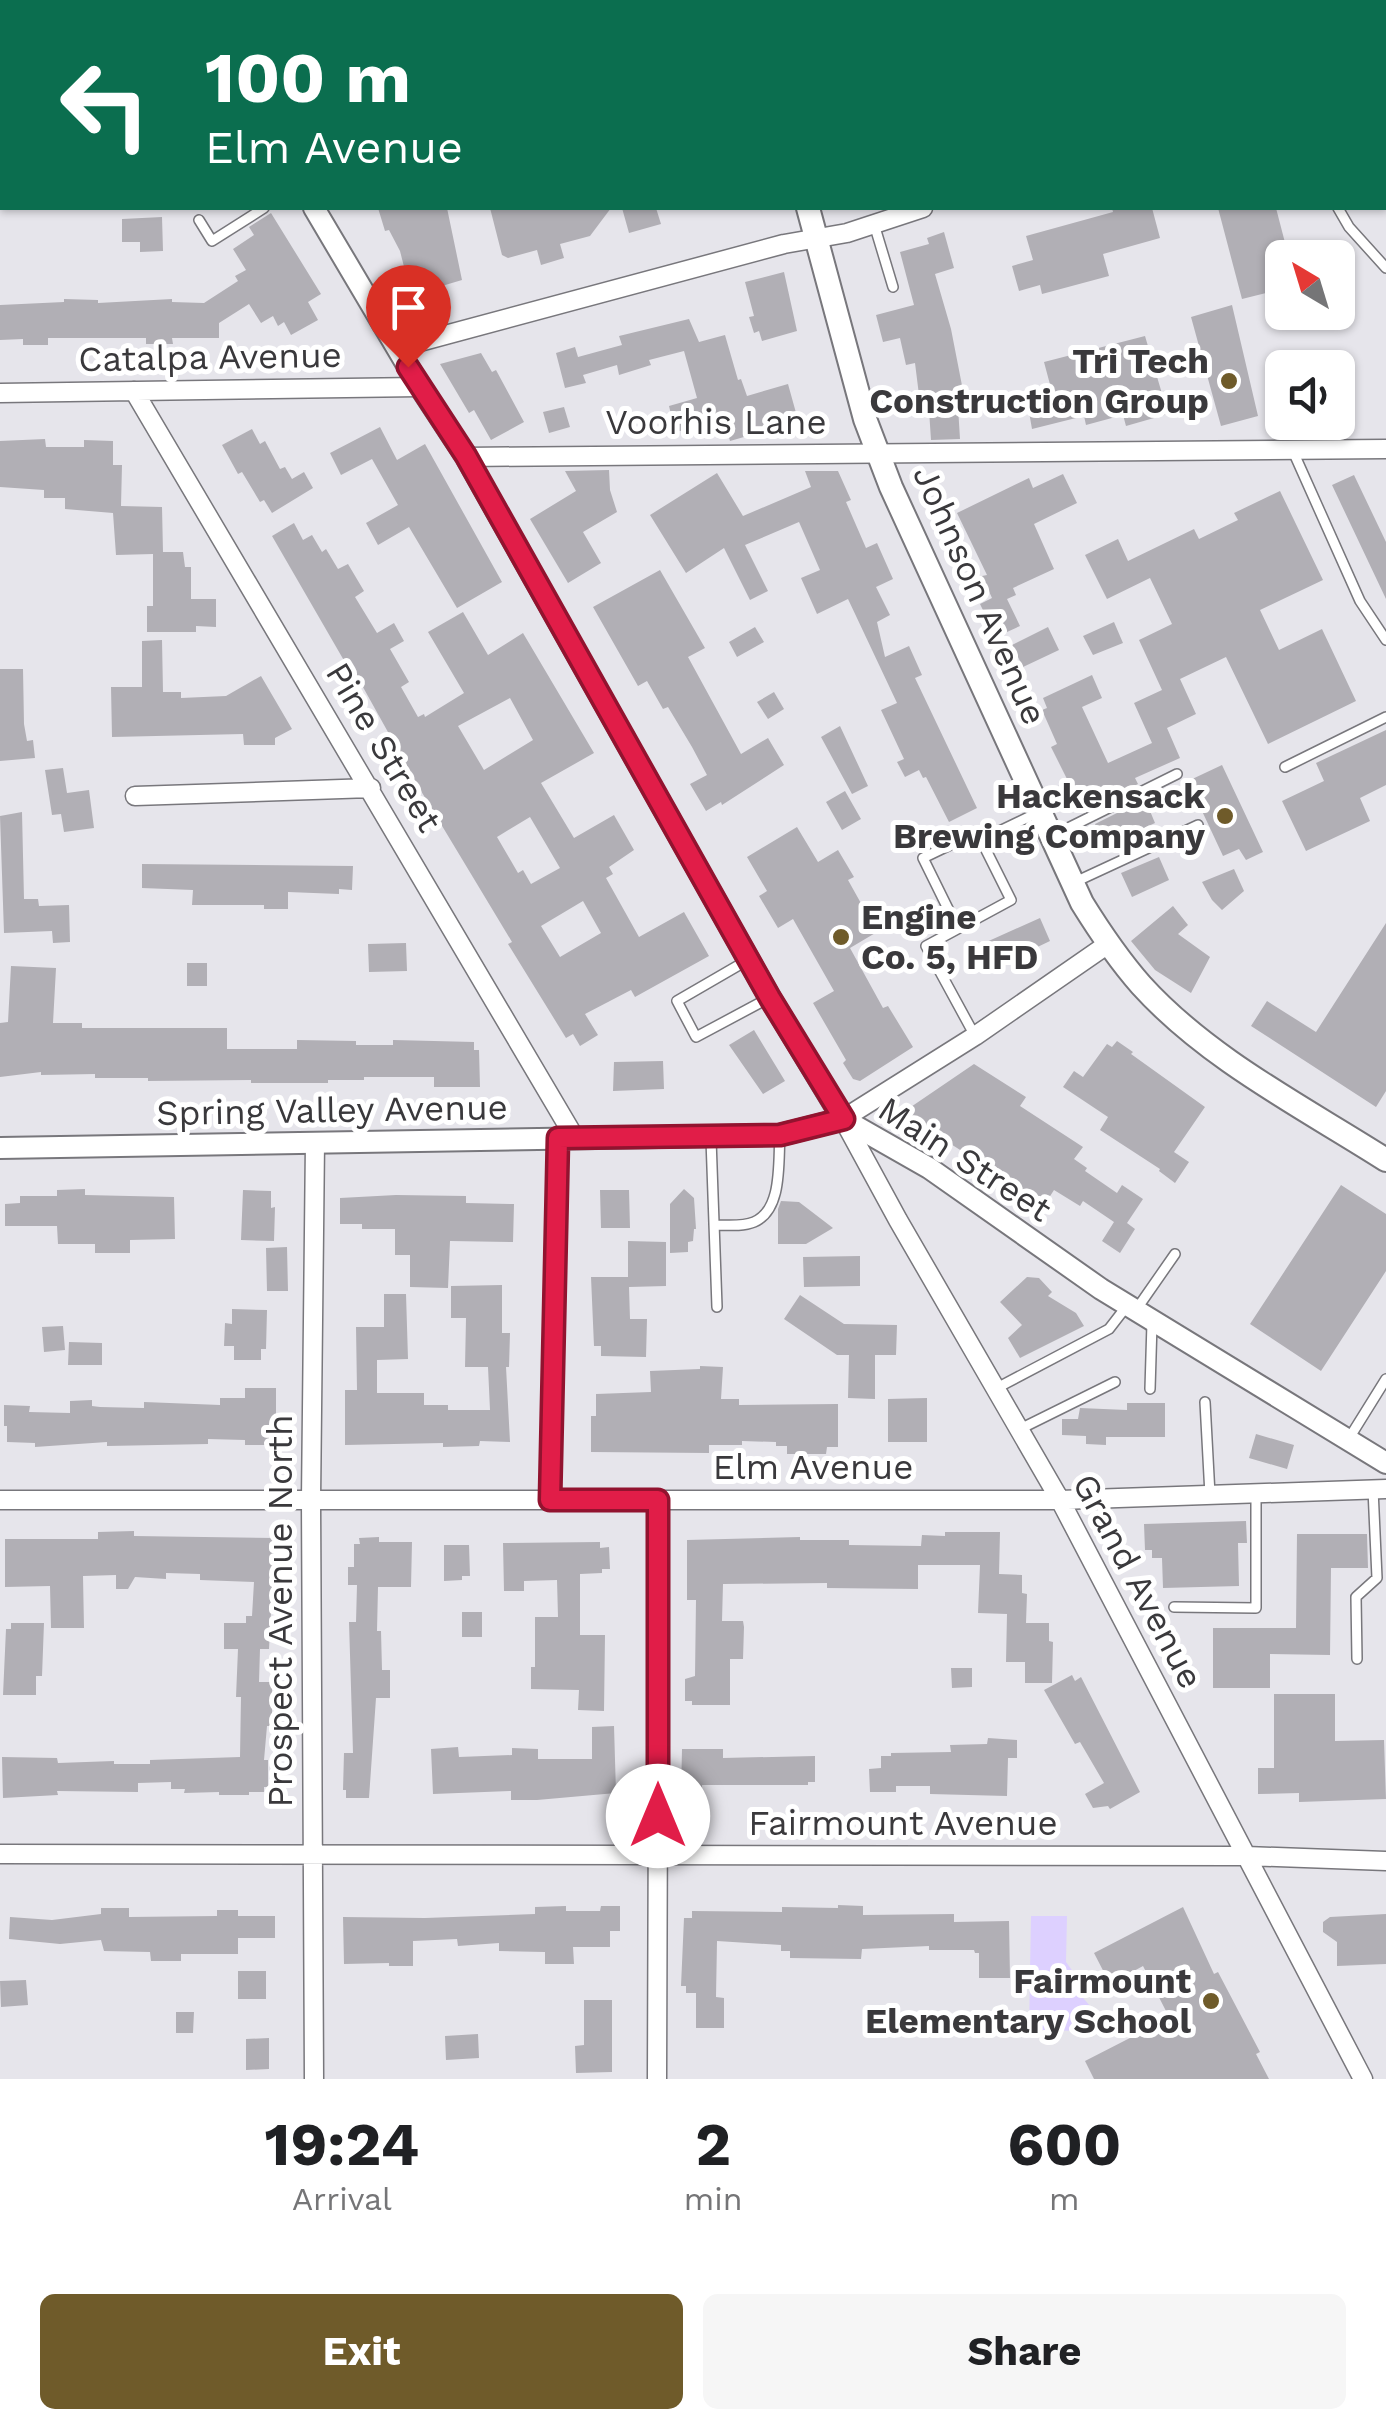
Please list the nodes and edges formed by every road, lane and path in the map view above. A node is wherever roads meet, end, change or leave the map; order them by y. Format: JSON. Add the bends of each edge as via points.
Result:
{"nodes":[{"id":1,"x":261,"y":210,"type":"edge"},
{"id":2,"x":315,"y":210,"type":"edge"},
{"id":3,"x":809,"y":210,"type":"edge"},
{"id":4,"x":917,"y":210,"type":"edge"},
{"id":5,"x":1339,"y":210,"type":"edge"},
{"id":6,"x":199,"y":220,"type":"dead end"},
{"id":7,"x":874,"y":224,"type":"junction"},
{"id":8,"x":816,"y":238,"type":"junction"},
{"id":9,"x":1386,"y":268,"type":"edge"},
{"id":10,"x":892,"y":286,"type":"dead end"},
{"id":11,"x":396,"y":348,"type":"junction"},
{"id":12,"x":420,"y":386,"type":"junction"},
{"id":13,"x":134,"y":391,"type":"junction"},
{"id":14,"x":0,"y":393,"type":"edge"},
{"id":15,"x":1386,"y":449,"type":"edge"},
{"id":16,"x":1292,"y":450,"type":"junction"},
{"id":17,"x":878,"y":453,"type":"junction"},
{"id":18,"x":466,"y":456,"type":"junction"},
{"id":19,"x":1386,"y":640,"type":"edge"},
{"id":20,"x":1386,"y":717,"type":"edge"},
{"id":21,"x":1285,"y":766,"type":"dead end"},
{"id":22,"x":1177,"y":774,"type":"dead end"},
{"id":23,"x":372,"y":788,"type":"junction"},
{"id":24,"x":135,"y":796,"type":"dead end"},
{"id":25,"x":1040,"y":812,"type":"junction"},
{"id":26,"x":1198,"y":825,"type":"dead end"},
{"id":27,"x":1051,"y":836,"type":"junction"},
{"id":28,"x":980,"y":840,"type":"junction"},
{"id":29,"x":1072,"y":883,"type":"junction"},
{"id":30,"x":957,"y":927,"type":"junction"},
{"id":31,"x":1108,"y":944,"type":"junction"},
{"id":32,"x":748,"y":959,"type":"junction"},
{"id":33,"x":770,"y":998,"type":"junction"},
{"id":34,"x":975,"y":1036,"type":"junction"},
{"id":35,"x":844,"y":1119,"type":"junction"},
{"id":36,"x":780,"y":1135,"type":"junction"},
{"id":37,"x":711,"y":1136,"type":"junction"},
{"id":38,"x":566,"y":1138,"type":"junction"},
{"id":39,"x":315,"y":1142,"type":"junction"},
{"id":40,"x":0,"y":1148,"type":"edge"},
{"id":41,"x":1385,"y":1157,"type":"edge"},
{"id":42,"x":714,"y":1225,"type":"junction"},
{"id":43,"x":1175,"y":1254,"type":"dead end"},
{"id":44,"x":716,"y":1307,"type":"dead end"},
{"id":45,"x":1138,"y":1312,"type":"junction"},
{"id":46,"x":1386,"y":1379,"type":"edge"},
{"id":47,"x":1115,"y":1382,"type":"dead end"},
{"id":48,"x":1150,"y":1388,"type":"dead end"},
{"id":49,"x":995,"y":1389,"type":"junction"},
{"id":50,"x":1204,"y":1402,"type":"dead end"},
{"id":51,"x":1018,"y":1430,"type":"junction"},
{"id":52,"x":1348,"y":1440,"type":"junction"},
{"id":53,"x":1386,"y":1463,"type":"edge"},
{"id":54,"x":1380,"y":1489,"type":"edge"},
{"id":55,"x":1256,"y":1494,"type":"junction"},
{"id":56,"x":1210,"y":1495,"type":"junction"},
{"id":57,"x":0,"y":1500,"type":"edge"},
{"id":58,"x":311,"y":1500,"type":"junction"},
{"id":59,"x":550,"y":1500,"type":"junction"},
{"id":60,"x":658,"y":1500,"type":"junction"},
{"id":61,"x":1060,"y":1500,"type":"junction"},
{"id":62,"x":1174,"y":1607,"type":"dead end"},
{"id":63,"x":1357,"y":1659,"type":"dead end"},
{"id":64,"x":0,"y":1854,"type":"edge"},
{"id":65,"x":313,"y":1855,"type":"junction"},
{"id":66,"x":658,"y":1855,"type":"junction"},
{"id":67,"x":1246,"y":1856,"type":"junction"},
{"id":68,"x":1386,"y":1861,"type":"edge"},
{"id":69,"x":314,"y":2079,"type":"edge"},
{"id":70,"x":658,"y":2079,"type":"edge"},
{"id":71,"x":1364,"y":2079,"type":"edge"}],
"edges":[{"from":1,"to":6,"type":"lane","via":[[212,241]]},
{"from":2,"to":11,"type":"street","name":"Main Street"},
{"from":3,"to":8,"type":"main road","name":"Johnson Avenue"},
{"from":4,"to":7,"type":"street"},
{"from":5,"to":9,"type":"lane"},
{"from":7,"to":8,"type":"street"},
{"from":7,"to":10,"type":"lane"},
{"from":8,"to":11,"type":"street"},
{"from":8,"to":17,"type":"main road","name":"Johnson Avenue"},
{"from":11,"to":12,"type":"street","name":"Main Street"},
{"from":12,"to":13,"type":"street","name":"Catalpa Avenue"},
{"from":12,"to":18,"type":"street","name":"Main Street"},
{"from":13,"to":14,"type":"street","name":"Catalpa Avenue"},
{"from":13,"to":23,"type":"street","name":"Pine Street"},
{"from":15,"to":16,"type":"street","name":"Voorhis Lane"},
{"from":16,"to":17,"type":"street","name":"Voorhis Lane"},
{"from":16,"to":19,"type":"lane","via":[[1360,601]]},
{"from":17,"to":18,"type":"street","name":"Voorhis Lane"},
{"from":17,"to":25,"type":"main road","name":"Johnson Avenue"},
{"from":18,"to":32,"type":"street","name":"Main Street"},
{"from":20,"to":21,"type":"lane"},
{"from":22,"to":27,"type":"lane"},
{"from":23,"to":24,"type":"street"},
{"from":23,"to":38,"type":"street","name":"Pine Street"},
{"from":25,"to":27,"type":"main road","name":"Johnson Avenue"},
{"from":25,"to":28,"type":"lane"},
{"from":26,"to":29,"type":"lane"},
{"from":27,"to":29,"type":"main road","name":"Johnson Avenue"},
{"from":28,"to":30,"type":"lane","via":[[1011,900]]},
{"from":28,"to":30,"type":"lane","via":[[977,832],[923,858]]},
{"from":29,"to":31,"type":"main road","name":"Johnson Avenue"},
{"from":30,"to":34,"type":"lane","via":[[926,946]]},
{"from":31,"to":34,"type":"street"},
{"from":31,"to":41,"type":"main road","name":"Johnson Avenue","via":[[1213,1049]]},
{"from":32,"to":33,"type":"street","name":"Main Street"},
{"from":32,"to":33,"type":"lane","via":[[676,1001],[696,1037]]},
{"from":33,"to":35,"type":"street","name":"Main Street"},
{"from":34,"to":35,"type":"street"},
{"from":35,"to":36,"type":"street","name":"Spring Valley Avenue"},
{"from":35,"to":45,"type":"street","name":"Main Street","via":[[928,1168]]},
{"from":35,"to":49,"type":"street","name":"Grand Avenue"},
{"from":36,"to":37,"type":"street","name":"Spring Valley Avenue"},
{"from":36,"to":42,"type":"lane","via":[[776,1188],[765,1214],[749,1224]]},
{"from":37,"to":38,"type":"street","name":"Spring Valley Avenue"},
{"from":37,"to":42,"type":"lane"},
{"from":38,"to":39,"type":"street","name":"Spring Valley Avenue"},
{"from":38,"to":59,"type":"street"},
{"from":39,"to":40,"type":"street","name":"Spring Valley Avenue"},
{"from":39,"to":58,"type":"street","name":"Prospect Avenue North"},
{"from":42,"to":44,"type":"lane"},
{"from":43,"to":45,"type":"lane"},
{"from":45,"to":48,"type":"lane"},
{"from":45,"to":49,"type":"lane"},
{"from":45,"to":52,"type":"street","name":"Main Street"},
{"from":46,"to":52,"type":"lane"},
{"from":47,"to":51,"type":"lane"},
{"from":49,"to":51,"type":"street","name":"Grand Avenue"},
{"from":50,"to":56,"type":"lane"},
{"from":51,"to":61,"type":"street","name":"Grand Avenue"},
{"from":52,"to":53,"type":"street","name":"Main Street"},
{"from":54,"to":55,"type":"street","name":"Elm Avenue"},
{"from":54,"to":63,"type":"lane","via":[[1377,1578],[1356,1596]]},
{"from":55,"to":56,"type":"street","name":"Elm Avenue"},
{"from":55,"to":62,"type":"lane","via":[[1256,1608]]},
{"from":56,"to":61,"type":"street","name":"Elm Avenue"},
{"from":57,"to":58,"type":"street","name":"Elm Avenue"},
{"from":58,"to":59,"type":"street","name":"Elm Avenue"},
{"from":58,"to":65,"type":"street","name":"Prospect Avenue North"},
{"from":59,"to":60,"type":"street","name":"Elm Avenue"},
{"from":60,"to":61,"type":"street","name":"Elm Avenue"},
{"from":60,"to":66,"type":"street"},
{"from":61,"to":67,"type":"street","name":"Grand Avenue"},
{"from":64,"to":65,"type":"street","name":"Fairmount Avenue"},
{"from":65,"to":66,"type":"street","name":"Fairmount Avenue"},
{"from":65,"to":69,"type":"street","name":"Prospect Avenue North"},
{"from":66,"to":67,"type":"street","name":"Fairmount Avenue"},
{"from":66,"to":70,"type":"street"},
{"from":67,"to":68,"type":"street","name":"Fairmount Avenue"},
{"from":67,"to":71,"type":"street","name":"Grand Avenue"}]}
